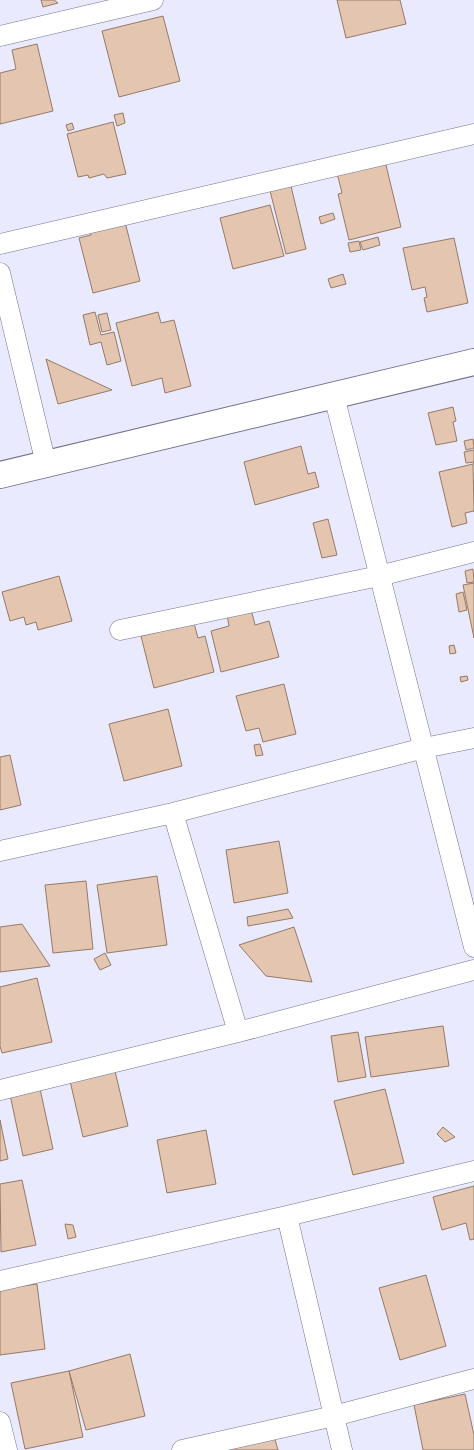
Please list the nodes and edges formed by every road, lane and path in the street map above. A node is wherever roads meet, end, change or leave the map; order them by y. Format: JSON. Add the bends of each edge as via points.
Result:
{"nodes":[{"id":1,"x":153,"y":0,"type":"edge"},
{"id":2,"x":0,"y":36,"type":"edge"},
{"id":3,"x":474,"y":134,"type":"edge"},
{"id":4,"x":0,"y":244,"type":"edge"},
{"id":5,"x":0,"y":273,"type":"edge"},
{"id":6,"x":474,"y":362,"type":"edge"},
{"id":7,"x":334,"y":396,"type":"junction"},
{"id":8,"x":46,"y":464,"type":"junction"},
{"id":9,"x":0,"y":476,"type":"edge"},
{"id":10,"x":474,"y":552,"type":"edge"},
{"id":11,"x":379,"y":576,"type":"junction"},
{"id":12,"x":120,"y":630,"type":"dead end"},
{"id":13,"x":474,"y":738,"type":"edge"},
{"id":14,"x":424,"y":748,"type":"junction"},
{"id":15,"x":173,"y":813,"type":"junction"},
{"id":16,"x":0,"y":851,"type":"edge"},
{"id":17,"x":474,"y":947,"type":"edge"},
{"id":18,"x":474,"y":970,"type":"edge"},
{"id":19,"x":238,"y":1032,"type":"junction"},
{"id":20,"x":0,"y":1090,"type":"edge"},
{"id":21,"x":474,"y":1171,"type":"edge"},
{"id":22,"x":287,"y":1216,"type":"junction"},
{"id":23,"x":0,"y":1281,"type":"edge"},
{"id":24,"x":474,"y":1379,"type":"edge"},
{"id":25,"x":334,"y":1416,"type":"junction"},
{"id":26,"x":0,"y":1422,"type":"edge"},
{"id":27,"x":7,"y":1450,"type":"edge"},
{"id":28,"x":182,"y":1450,"type":"edge"},
{"id":29,"x":342,"y":1450,"type":"edge"}],
"edges":[{"from":1,"to":2,"type":"street"},
{"from":3,"to":4,"type":"street"},
{"from":5,"to":8,"type":"street"},
{"from":6,"to":7,"type":"street"},
{"from":7,"to":8,"type":"street"},
{"from":7,"to":11,"type":"street"},
{"from":8,"to":9,"type":"street"},
{"from":10,"to":11,"type":"street"},
{"from":11,"to":12,"type":"street"},
{"from":11,"to":14,"type":"street"},
{"from":13,"to":14,"type":"street"},
{"from":14,"to":15,"type":"street"},
{"from":14,"to":17,"type":"street"},
{"from":15,"to":16,"type":"street"},
{"from":15,"to":19,"type":"street"},
{"from":18,"to":19,"type":"street"},
{"from":19,"to":20,"type":"street"},
{"from":21,"to":22,"type":"street"},
{"from":22,"to":23,"type":"street"},
{"from":22,"to":25,"type":"street"},
{"from":24,"to":25,"type":"street"},
{"from":25,"to":28,"type":"street"},
{"from":25,"to":29,"type":"street"},
{"from":26,"to":27,"type":"street"}]}
